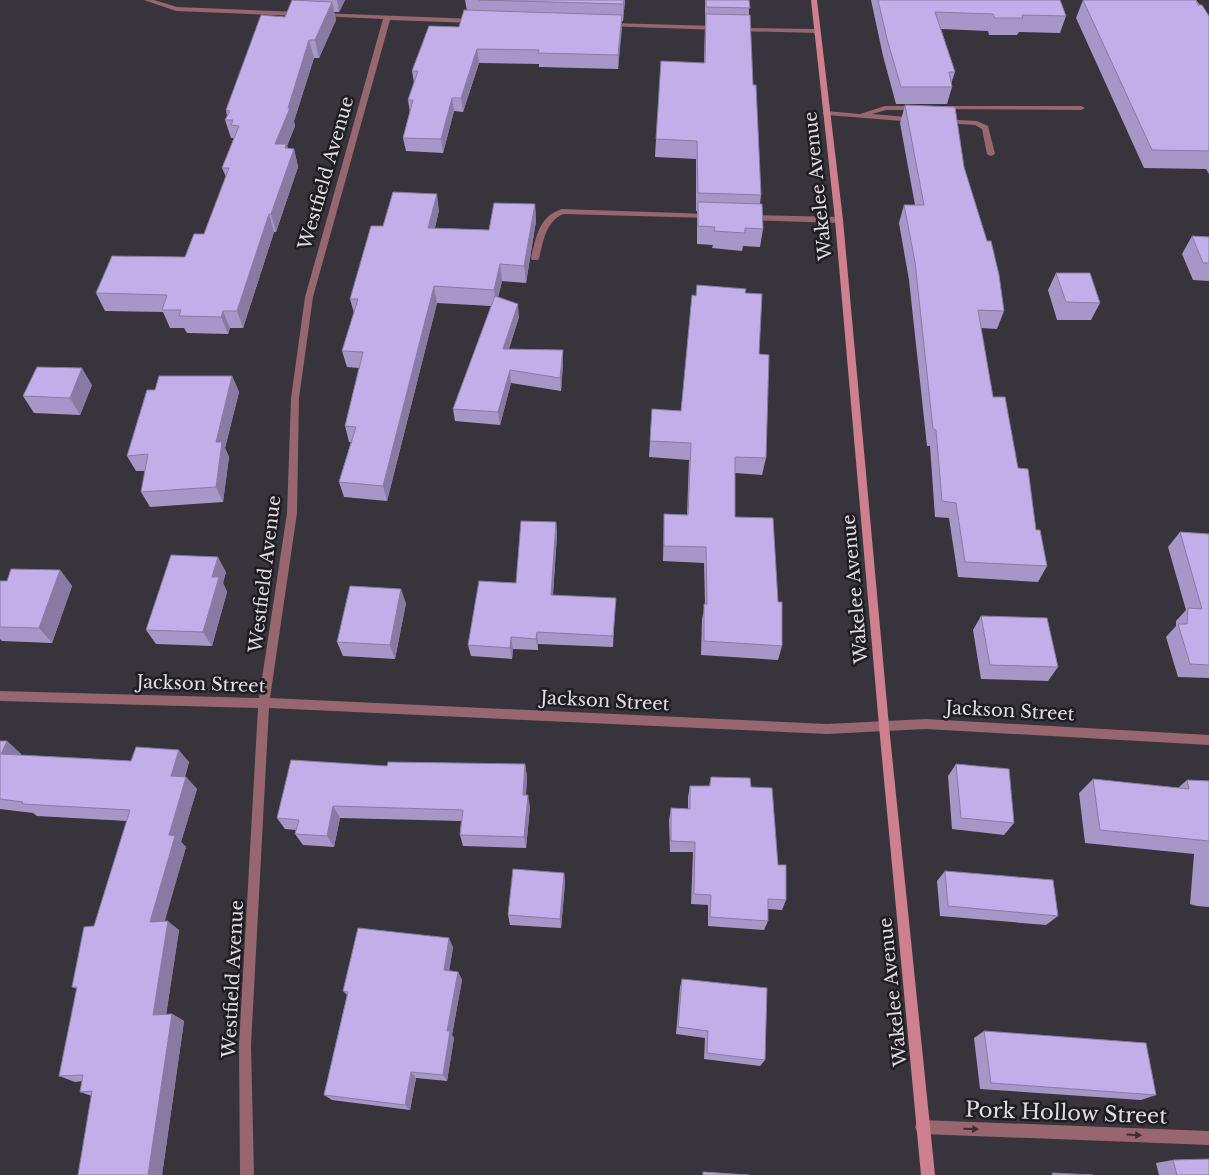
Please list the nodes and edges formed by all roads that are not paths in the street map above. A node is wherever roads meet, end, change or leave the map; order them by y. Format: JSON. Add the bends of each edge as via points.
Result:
{"nodes":[{"id":1,"x":147,"y":0,"type":"edge"},
{"id":2,"x":814,"y":0,"type":"edge"},
{"id":3,"x":386,"y":18,"type":"junction"},
{"id":4,"x":484,"y":21,"type":"edge"},
{"id":5,"x":602,"y":24,"type":"edge"},
{"id":6,"x":818,"y":31,"type":"junction"},
{"id":7,"x":924,"y":108,"type":"edge"},
{"id":8,"x":934,"y":108,"type":"edge"},
{"id":9,"x":1081,"y":108,"type":"dead end"},
{"id":10,"x":826,"y":112,"type":"junction"},
{"id":11,"x":860,"y":116,"type":"junction"},
{"id":12,"x":921,"y":120,"type":"edge"},
{"id":13,"x":940,"y":121,"type":"edge"},
{"id":14,"x":992,"y":154,"type":"dead end"},
{"id":15,"x":723,"y":217,"type":"edge"},
{"id":16,"x":742,"y":217,"type":"edge"},
{"id":17,"x":838,"y":220,"type":"junction"},
{"id":18,"x":536,"y":258,"type":"dead end"},
{"id":19,"x":0,"y":696,"type":"edge"},
{"id":20,"x":264,"y":703,"type":"junction"},
{"id":21,"x":884,"y":726,"type":"junction"},
{"id":22,"x":1209,"y":740,"type":"edge"},
{"id":23,"x":922,"y":1127,"type":"junction"},
{"id":24,"x":1209,"y":1138,"type":"edge"},
{"id":25,"x":247,"y":1175,"type":"edge"},
{"id":26,"x":928,"y":1175,"type":"edge"}],
"edges":[{"from":1,"to":3,"type":"street","via":[[176,9]]},
{"from":2,"to":6,"type":"main road","name":"Wakelee Avenue"},
{"from":3,"to":4,"type":"street"},
{"from":3,"to":20,"type":"street","name":"Westfield Avenue","via":[[308,297],[295,398],[292,513]]},
{"from":5,"to":6,"type":"street"},
{"from":6,"to":10,"type":"main road","name":"Wakelee Avenue"},
{"from":7,"to":11,"type":"street","via":[[885,108]]},
{"from":8,"to":9,"type":"street"},
{"from":10,"to":11,"type":"street"},
{"from":10,"to":17,"type":"main road","name":"Wakelee Avenue"},
{"from":11,"to":12,"type":"street"},
{"from":13,"to":14,"type":"street","via":[[977,123],[985,128]]},
{"from":15,"to":18,"type":"street","via":[[562,211],[544,222]]},
{"from":16,"to":17,"type":"street"},
{"from":17,"to":21,"type":"main road","name":"Wakelee Avenue"},
{"from":19,"to":20,"type":"street","name":"Jackson Street"},
{"from":20,"to":21,"type":"street","name":"Jackson Street","via":[[827,729]]},
{"from":20,"to":25,"type":"street","name":"Westfield Avenue","via":[[245,1045]]},
{"from":21,"to":22,"type":"street","name":"Jackson Street","via":[[926,724]]},
{"from":21,"to":23,"type":"main road","name":"Wakelee Avenue"},
{"from":23,"to":24,"type":"street","name":"Pork Hollow Street","one_way":true},
{"from":23,"to":26,"type":"main road","name":"Wakelee Avenue"}]}
